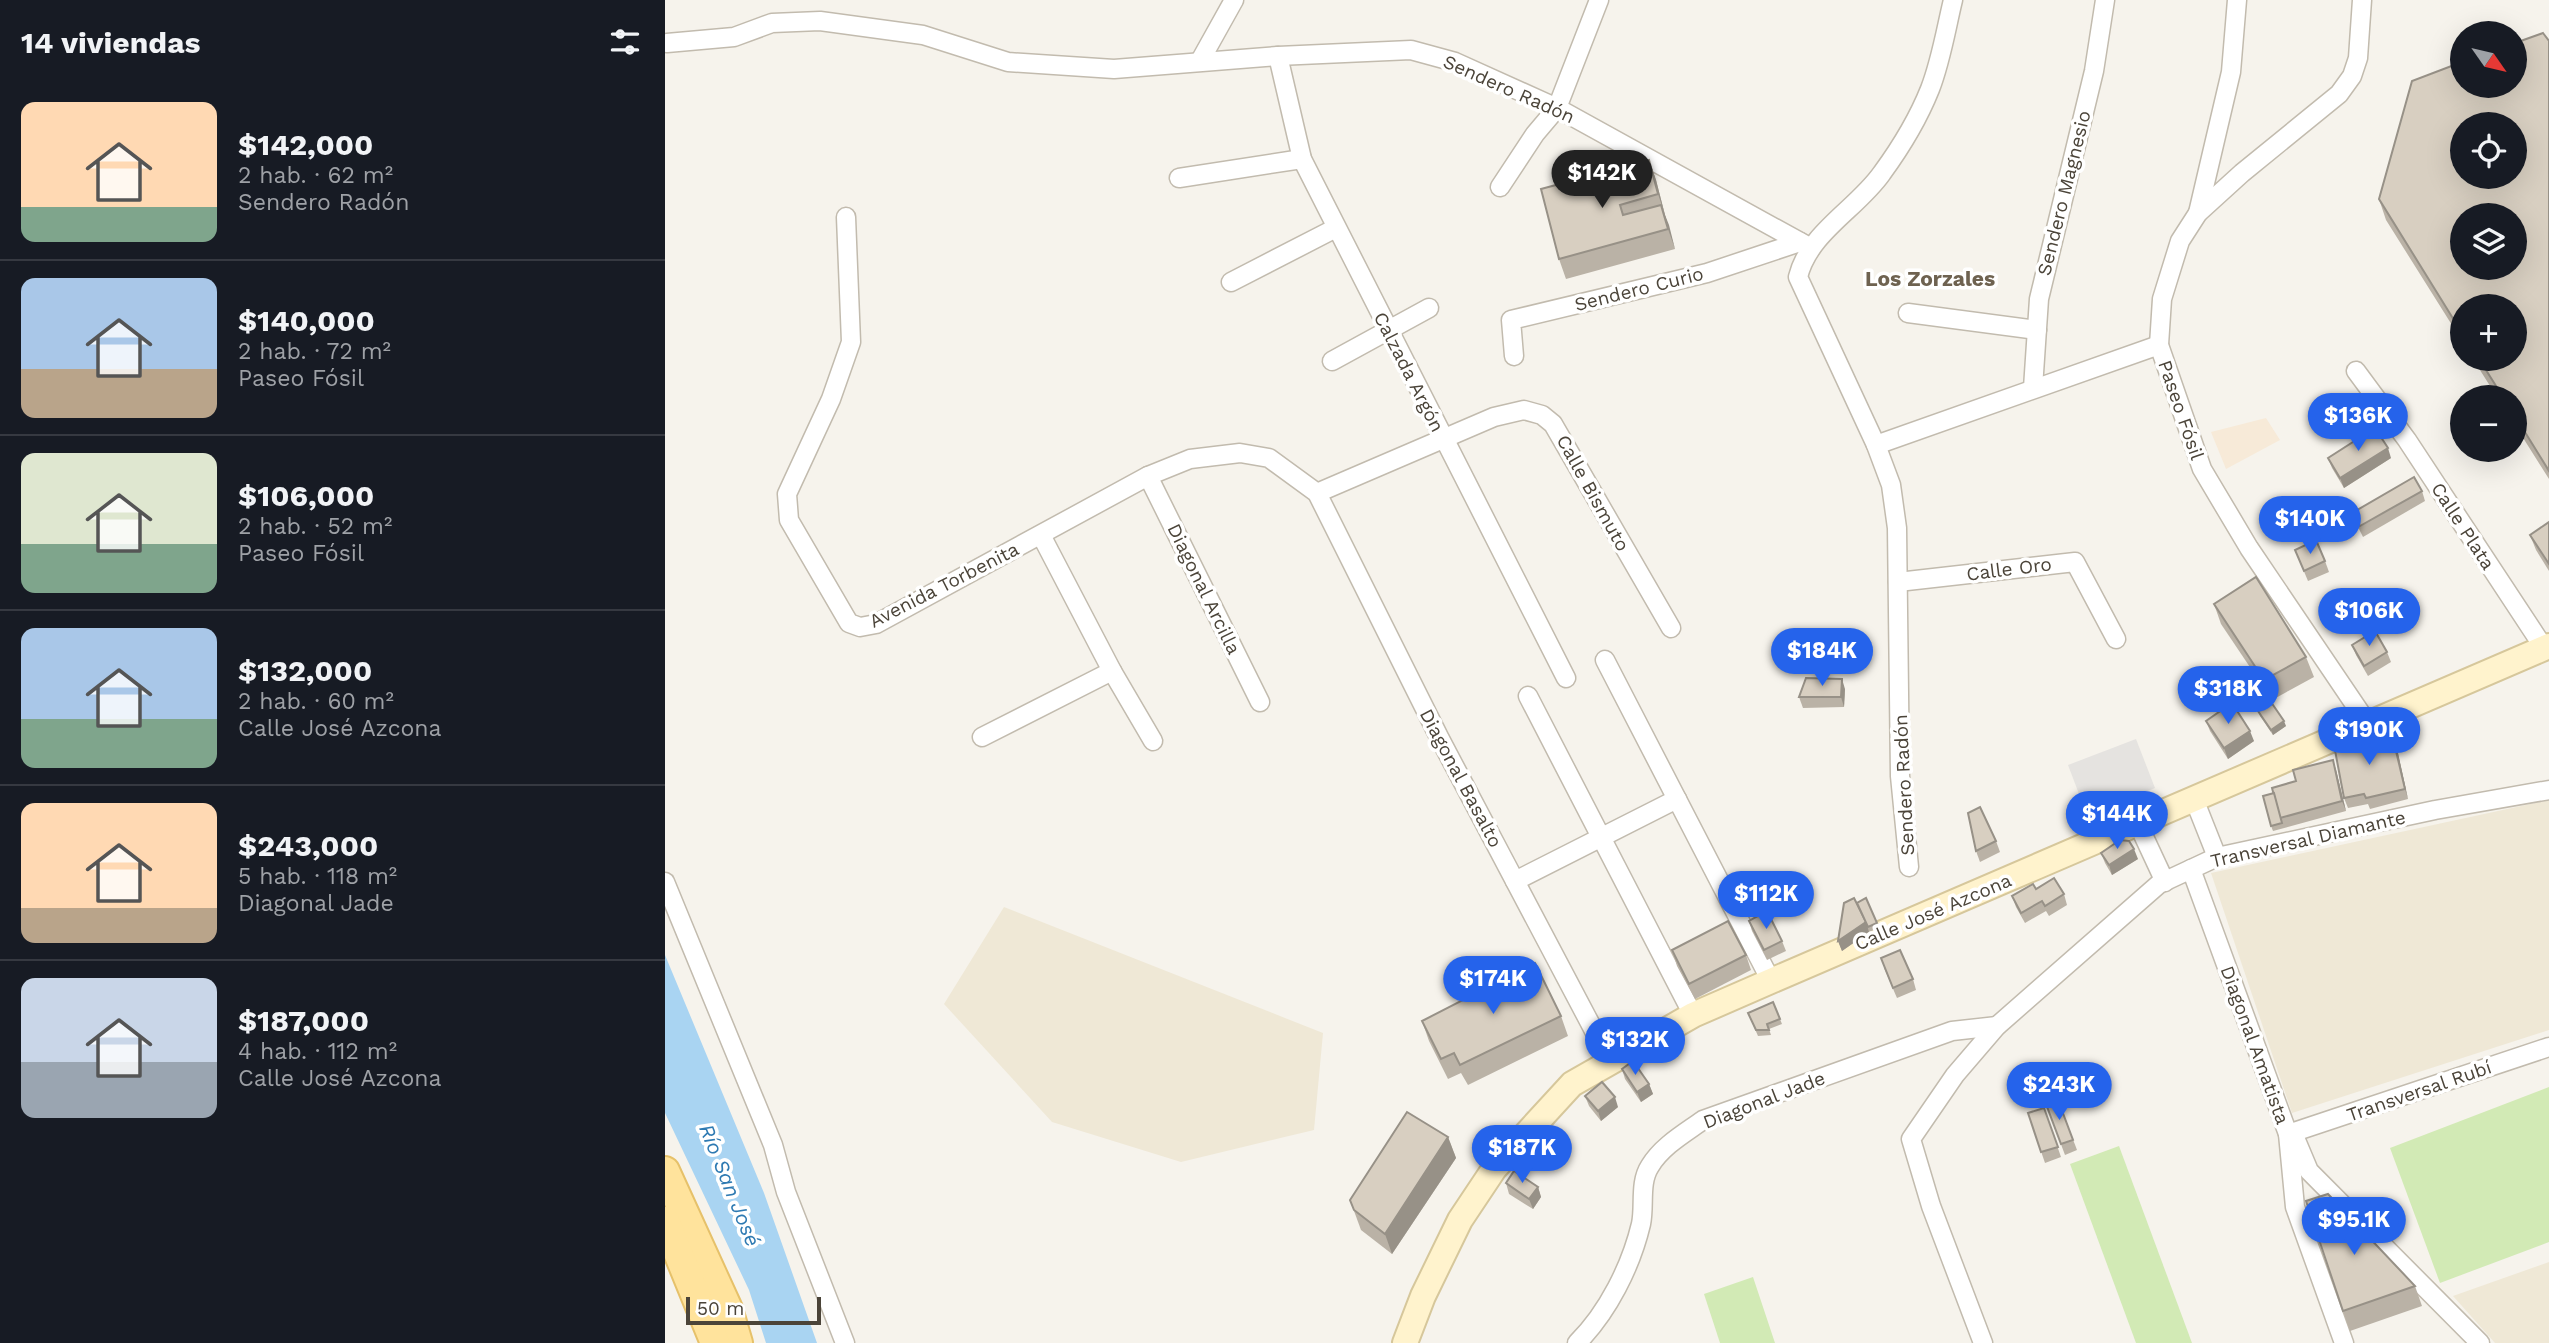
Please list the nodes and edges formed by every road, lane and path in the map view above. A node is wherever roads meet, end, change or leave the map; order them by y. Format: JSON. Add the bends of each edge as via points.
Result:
{"nodes":[{"id":1,"x":1234,"y":0,"type":"edge"},
{"id":2,"x":1599,"y":0,"type":"edge"},
{"id":3,"x":1953,"y":0,"type":"edge"},
{"id":4,"x":2105,"y":0,"type":"edge"},
{"id":5,"x":2237,"y":0,"type":"edge"},
{"id":6,"x":2362,"y":0,"type":"edge"},
{"id":7,"x":667,"y":43,"type":"edge"},
{"id":8,"x":1278,"y":56,"type":"junction"},
{"id":9,"x":1200,"y":61,"type":"junction"},
{"id":10,"x":1557,"y":108,"type":"junction"},
{"id":11,"x":1302,"y":159,"type":"junction"},
{"id":12,"x":1179,"y":178,"type":"dead end"},
{"id":13,"x":1500,"y":187,"type":"dead end"},
{"id":14,"x":2197,"y":213,"type":"junction"},
{"id":15,"x":846,"y":217,"type":"dead end"},
{"id":16,"x":1335,"y":229,"type":"junction"},
{"id":17,"x":1806,"y":245,"type":"junction"},
{"id":18,"x":1231,"y":282,"type":"dead end"},
{"id":19,"x":1429,"y":308,"type":"dead end"},
{"id":20,"x":1909,"y":313,"type":"dead end"},
{"id":21,"x":1388,"y":330,"type":"junction"},
{"id":22,"x":2037,"y":330,"type":"junction"},
{"id":23,"x":2159,"y":345,"type":"junction"},
{"id":24,"x":1514,"y":356,"type":"dead end"},
{"id":25,"x":1332,"y":361,"type":"dead end"},
{"id":26,"x":2356,"y":370,"type":"dead end"},
{"id":27,"x":2033,"y":388,"type":"junction"},
{"id":28,"x":1443,"y":439,"type":"junction"},
{"id":29,"x":1877,"y":444,"type":"junction"},
{"id":30,"x":1148,"y":476,"type":"junction"},
{"id":31,"x":1317,"y":492,"type":"junction"},
{"id":32,"x":1041,"y":535,"type":"junction"},
{"id":33,"x":1898,"y":582,"type":"junction"},
{"id":34,"x":1671,"y":628,"type":"dead end"},
{"id":35,"x":2116,"y":639,"type":"dead end"},
{"id":36,"x":2547,"y":647,"type":"edge"},
{"id":37,"x":1605,"y":660,"type":"dead end"},
{"id":38,"x":1112,"y":671,"type":"junction"},
{"id":39,"x":1566,"y":678,"type":"dead end"},
{"id":40,"x":1528,"y":696,"type":"dead end"},
{"id":41,"x":1260,"y":702,"type":"dead end"},
{"id":42,"x":2368,"y":724,"type":"junction"},
{"id":43,"x":982,"y":737,"type":"dead end"},
{"id":44,"x":1153,"y":741,"type":"dead end"},
{"id":45,"x":2549,"y":790,"type":"edge"},
{"id":46,"x":1677,"y":799,"type":"junction"},
{"id":47,"x":2194,"y":799,"type":"junction"},
{"id":48,"x":2138,"y":824,"type":"junction"},
{"id":49,"x":1601,"y":838,"type":"junction"},
{"id":50,"x":2217,"y":857,"type":"junction"},
{"id":51,"x":1909,"y":867,"type":"dead end"},
{"id":52,"x":2191,"y":869,"type":"junction"},
{"id":53,"x":1515,"y":881,"type":"junction"},
{"id":54,"x":2165,"y":882,"type":"junction"},
{"id":55,"x":665,"y":883,"type":"edge"},
{"id":56,"x":1770,"y":981,"type":"junction"},
{"id":57,"x":1693,"y":1015,"type":"junction"},
{"id":58,"x":1997,"y":1026,"type":"junction"},
{"id":59,"x":2549,"y":1047,"type":"edge"},
{"id":60,"x":1610,"y":1060,"type":"junction"},
{"id":61,"x":2291,"y":1133,"type":"junction"},
{"id":62,"x":665,"y":1171,"type":"edge"},
{"id":63,"x":665,"y":1221,"type":"edge"},
{"id":64,"x":715,"y":1343,"type":"edge"},
{"id":65,"x":738,"y":1343,"type":"edge"},
{"id":66,"x":845,"y":1343,"type":"edge"},
{"id":67,"x":1405,"y":1343,"type":"edge"},
{"id":68,"x":1577,"y":1343,"type":"edge"},
{"id":69,"x":1983,"y":1343,"type":"edge"},
{"id":70,"x":2344,"y":1343,"type":"edge"},
{"id":71,"x":2480,"y":1343,"type":"edge"}],
"edges":[{"from":1,"to":9,"type":"street"},
{"from":2,"to":10,"type":"street"},
{"from":3,"to":17,"type":"street","via":[[1931,87],[1910,130],[1880,176]]},
{"from":4,"to":22,"type":"street","name":"Sendero Magnesio","via":[[2094,71],[2039,299]]},
{"from":5,"to":14,"type":"street","via":[[2231,72]]},
{"from":6,"to":14,"type":"street","name":"Paseo Fósil","via":[[2358,58],[2339,94]]},
{"from":7,"to":9,"type":"street","name":"Sendero Radón","via":[[734,37],[772,23],[820,22],[923,35],[1008,62],[1114,69]]},
{"from":8,"to":9,"type":"street","name":"Sendero Radón"},
{"from":8,"to":10,"type":"street","name":"Sendero Radón","via":[[1411,50],[1455,62]]},
{"from":8,"to":11,"type":"street","name":"Calzada Argón"},
{"from":10,"to":13,"type":"street"},
{"from":10,"to":17,"type":"street","name":"Sendero Radón"},
{"from":11,"to":12,"type":"street"},
{"from":11,"to":16,"type":"street","name":"Calzada Argón"},
{"from":14,"to":23,"type":"street","name":"Paseo Fósil","via":[[2180,241],[2162,299]]},
{"from":15,"to":32,"type":"street","name":"Avenida Torbenita","via":[[851,342],[831,399],[787,494],[789,520],[849,622],[860,627],[876,624]]},
{"from":16,"to":18,"type":"street"},
{"from":16,"to":21,"type":"street","name":"Calzada Argón"},
{"from":17,"to":24,"type":"street","name":"Sendero Curio","via":[[1511,320]]},
{"from":17,"to":29,"type":"street","name":"Sendero Radón","via":[[1798,276]]},
{"from":19,"to":21,"type":"street"},
{"from":20,"to":22,"type":"street"},
{"from":21,"to":25,"type":"street"},
{"from":21,"to":28,"type":"street","name":"Calzada Argón"},
{"from":22,"to":27,"type":"street","name":"Sendero Magnesio"},
{"from":23,"to":27,"type":"street"},
{"from":23,"to":42,"type":"street","name":"Paseo Fósil","via":[[2202,469],[2249,548]]},
{"from":26,"to":36,"type":"street","name":"Calle Plata"},
{"from":27,"to":29,"type":"street"},
{"from":28,"to":31,"type":"street","name":"Calle Bismuto"},
{"from":28,"to":34,"type":"street","name":"Calle Bismuto","via":[[1494,417],[1524,410],[1553,424]]},
{"from":28,"to":39,"type":"street","name":"Calzada Argón"},
{"from":29,"to":33,"type":"street","name":"Sendero Radón","via":[[1891,485]]},
{"from":30,"to":31,"type":"street","name":"Avenida Torbenita","via":[[1190,459],[1240,453],[1269,458]]},
{"from":30,"to":32,"type":"street","name":"Avenida Torbenita"},
{"from":30,"to":41,"type":"street","name":"Diagonal Arcilla"},
{"from":31,"to":53,"type":"street","name":"Diagonal Basalto"},
{"from":32,"to":38,"type":"street"},
{"from":33,"to":35,"type":"street","name":"Calle Oro","via":[[2075,562]]},
{"from":33,"to":51,"type":"street","name":"Sendero Radón","via":[[1900,776]]},
{"from":36,"to":42,"type":"main road","name":"Calle José Azcona"},
{"from":37,"to":46,"type":"street"},
{"from":38,"to":43,"type":"street"},
{"from":38,"to":44,"type":"street"},
{"from":40,"to":49,"type":"street"},
{"from":42,"to":47,"type":"main road","name":"Calle José Azcona"},
{"from":45,"to":50,"type":"street","name":"Transversal Diamante"},
{"from":46,"to":49,"type":"street"},
{"from":46,"to":56,"type":"street"},
{"from":47,"to":48,"type":"main road","name":"Calle José Azcona"},
{"from":47,"to":50,"type":"street"},
{"from":48,"to":54,"type":"street"},
{"from":48,"to":56,"type":"main road","name":"Calle José Azcona"},
{"from":49,"to":53,"type":"street"},
{"from":49,"to":57,"type":"street"},
{"from":50,"to":52,"type":"street","name":"Transversal Diamante"},
{"from":52,"to":54,"type":"street","name":"Transversal Diamante"},
{"from":52,"to":61,"type":"street","name":"Diagonal Amatista"},
{"from":53,"to":60,"type":"street","name":"Diagonal Basalto"},
{"from":54,"to":58,"type":"street","name":"Transversal Diamante"},
{"from":55,"to":66,"type":"street","via":[[772,1145]]},
{"from":56,"to":57,"type":"main road","name":"Calle José Azcona"},
{"from":57,"to":60,"type":"main road","name":"Calle José Azcona"},
{"from":58,"to":68,"type":"street","name":"Diagonal Jade","via":[[1952,1031],[1908,1046],[1703,1120],[1678,1137],[1649,1167],[1640,1226],[1616,1292]]},
{"from":58,"to":69,"type":"street","name":"Transversal Diamante","via":[[1955,1075],[1911,1139]]},
{"from":59,"to":61,"type":"street","name":"Transversal Rubí"},
{"from":60,"to":67,"type":"main road","name":"Calle José Azcona","via":[[1572,1084],[1494,1169],[1460,1220]]},
{"from":61,"to":70,"type":"street","name":"Diagonal Amatista","via":[[2295,1207]]},
{"from":61,"to":71,"type":"street","via":[[2309,1171]]},
{"from":62,"to":65,"type":"main road","via":[[728,1309]]},
{"from":63,"to":64,"type":"main road"}]}
